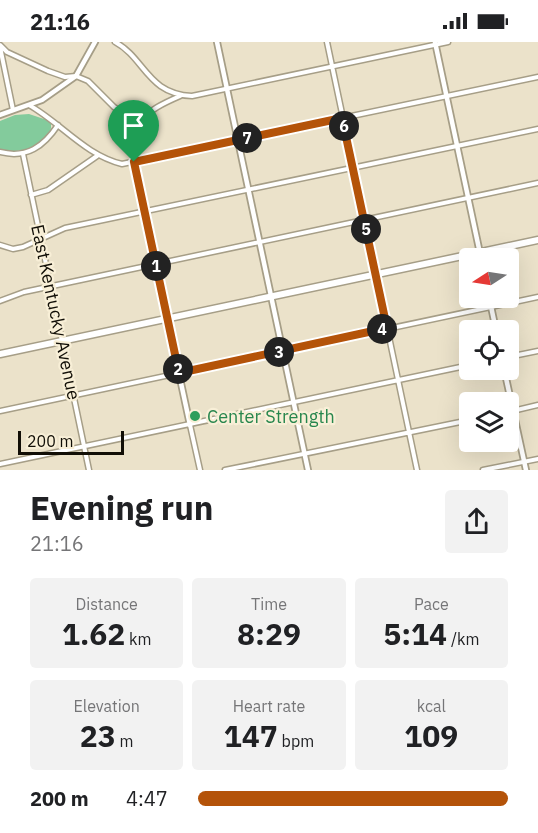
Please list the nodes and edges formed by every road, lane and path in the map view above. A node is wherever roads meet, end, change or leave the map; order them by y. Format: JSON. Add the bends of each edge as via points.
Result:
{"nodes":[{"id":1,"x":95,"y":42,"type":"edge"},
{"id":2,"x":115,"y":42,"type":"edge"},
{"id":3,"x":217,"y":42,"type":"edge"},
{"id":4,"x":327,"y":42,"type":"edge"},
{"id":5,"x":448,"y":42,"type":"edge"},
{"id":6,"x":436,"y":43,"type":"edge"},
{"id":7,"x":0,"y":46,"type":"edge"},
{"id":8,"x":332,"y":66,"type":"junction"},
{"id":9,"x":76,"y":76,"type":"junction"},
{"id":10,"x":538,"y":76,"type":"edge"},
{"id":11,"x":227,"y":89,"type":"junction"},
{"id":12,"x":180,"y":96,"type":"junction"},
{"id":13,"x":446,"y":97,"type":"junction"},
{"id":14,"x":29,"y":105,"type":"junction"},
{"id":15,"x":13,"y":110,"type":"junction"},
{"id":16,"x":0,"y":115,"type":"edge"},
{"id":17,"x":342,"y":118,"type":"junction"},
{"id":18,"x":140,"y":124,"type":"junction"},
{"id":19,"x":58,"y":125,"type":"junction"},
{"id":20,"x":538,"y":129,"type":"edge"},
{"id":21,"x":238,"y":140,"type":"junction"},
{"id":22,"x":457,"y":146,"type":"junction"},
{"id":23,"x":0,"y":152,"type":"edge"},
{"id":24,"x":23,"y":154,"type":"junction"},
{"id":25,"x":97,"y":156,"type":"junction"},
{"id":26,"x":134,"y":162,"type":"junction"},
{"id":27,"x":353,"y":168,"type":"junction"},
{"id":28,"x":538,"y":183,"type":"edge"},
{"id":29,"x":249,"y":191,"type":"junction"},
{"id":30,"x":32,"y":195,"type":"junction"},
{"id":31,"x":468,"y":197,"type":"junction"},
{"id":32,"x":144,"y":212,"type":"junction"},
{"id":33,"x":364,"y":220,"type":"junction"},
{"id":34,"x":40,"y":238,"type":"junction"},
{"id":35,"x":538,"y":240,"type":"edge"},
{"id":36,"x":260,"y":242,"type":"junction"},
{"id":37,"x":0,"y":245,"type":"edge"},
{"id":38,"x":479,"y":248,"type":"edge"},
{"id":39,"x":507,"y":248,"type":"edge"},
{"id":40,"x":459,"y":259,"type":"edge"},
{"id":41,"x":156,"y":264,"type":"junction"},
{"id":42,"x":376,"y":274,"type":"junction"},
{"id":43,"x":51,"y":286,"type":"junction"},
{"id":44,"x":271,"y":296,"type":"junction"},
{"id":45,"x":538,"y":297,"type":"edge"},
{"id":46,"x":0,"y":301,"type":"edge"},
{"id":47,"x":519,"y":301,"type":"edge"},
{"id":48,"x":486,"y":308,"type":"edge"},
{"id":49,"x":167,"y":318,"type":"junction"},
{"id":50,"x":387,"y":328,"type":"junction"},
{"id":51,"x":62,"y":340,"type":"junction"},
{"id":52,"x":283,"y":351,"type":"junction"},
{"id":53,"x":538,"y":351,"type":"edge"},
{"id":54,"x":0,"y":354,"type":"edge"},
{"id":55,"x":519,"y":355,"type":"edge"},
{"id":56,"x":459,"y":367,"type":"edge"},
{"id":57,"x":179,"y":373,"type":"junction"},
{"id":58,"x":398,"y":380,"type":"junction"},
{"id":59,"x":74,"y":395,"type":"junction"},
{"id":60,"x":294,"y":403,"type":"junction"},
{"id":61,"x":538,"y":405,"type":"edge"},
{"id":62,"x":519,"y":409,"type":"edge"},
{"id":63,"x":0,"y":411,"type":"edge"},
{"id":64,"x":459,"y":422,"type":"edge"},
{"id":65,"x":190,"y":425,"type":"junction"},
{"id":66,"x":409,"y":432,"type":"junction"},
{"id":67,"x":519,"y":442,"type":"edge"},
{"id":68,"x":84,"y":446,"type":"junction"},
{"id":69,"x":305,"y":454,"type":"junction"},
{"id":70,"x":538,"y":459,"type":"edge"},
{"id":71,"x":524,"y":462,"type":"junction"},
{"id":72,"x":0,"y":464,"type":"edge"},
{"id":73,"x":89,"y":470,"type":"edge"},
{"id":74,"x":200,"y":470,"type":"edge"},
{"id":75,"x":225,"y":470,"type":"edge"},
{"id":76,"x":308,"y":470,"type":"edge"},
{"id":77,"x":417,"y":470,"type":"edge"},
{"id":78,"x":483,"y":470,"type":"edge"},
{"id":79,"x":526,"y":470,"type":"edge"}],
"edges":[{"from":1,"to":9,"type":"street"},
{"from":2,"to":12,"type":"street","via":[[131,54],[150,78]]},
{"from":3,"to":11,"type":"street"},
{"from":4,"to":8,"type":"street"},
{"from":5,"to":6,"type":"street"},
{"from":6,"to":8,"type":"street"},
{"from":6,"to":13,"type":"street"},
{"from":7,"to":9,"type":"street","via":[[48,71]]},
{"from":7,"to":15,"type":"street"},
{"from":8,"to":11,"type":"street"},
{"from":8,"to":17,"type":"street"},
{"from":9,"to":14,"type":"street"},
{"from":9,"to":18,"type":"street","via":[[88,81],[114,107]]},
{"from":10,"to":13,"type":"street"},
{"from":11,"to":12,"type":"street"},
{"from":11,"to":21,"type":"street"},
{"from":12,"to":18,"type":"street","via":[[150,112]]},
{"from":13,"to":17,"type":"street"},
{"from":13,"to":22,"type":"street"},
{"from":14,"to":15,"type":"street"},
{"from":14,"to":19,"type":"street"},
{"from":15,"to":16,"type":"street"},
{"from":17,"to":21,"type":"street"},
{"from":17,"to":27,"type":"street"},
{"from":18,"to":26,"type":"street","via":[[134,141]]},
{"from":19,"to":24,"type":"street","via":[[44,143]]},
{"from":19,"to":25,"type":"street"},
{"from":20,"to":22,"type":"street"},
{"from":21,"to":26,"type":"street"},
{"from":21,"to":29,"type":"street"},
{"from":22,"to":27,"type":"street"},
{"from":22,"to":31,"type":"street"},
{"from":23,"to":24,"type":"street"},
{"from":24,"to":30,"type":"street","name":"East Kentucky Avenue"},
{"from":25,"to":26,"type":"street","via":[[122,164]]},
{"from":25,"to":30,"type":"street","via":[[48,190]]},
{"from":26,"to":32,"type":"street"},
{"from":27,"to":29,"type":"street"},
{"from":27,"to":33,"type":"street"},
{"from":28,"to":31,"type":"street"},
{"from":29,"to":32,"type":"street"},
{"from":29,"to":36,"type":"street"},
{"from":30,"to":34,"type":"street","name":"East Kentucky Avenue"},
{"from":31,"to":33,"type":"street"},
{"from":31,"to":38,"type":"street"},
{"from":32,"to":34,"type":"street","via":[[65,228]]},
{"from":32,"to":41,"type":"street"},
{"from":33,"to":36,"type":"street"},
{"from":33,"to":42,"type":"street"},
{"from":34,"to":37,"type":"street","via":[[13,249]]},
{"from":34,"to":43,"type":"street","name":"East Kentucky Avenue"},
{"from":35,"to":39,"type":"main road"},
{"from":36,"to":41,"type":"street"},
{"from":36,"to":44,"type":"street"},
{"from":40,"to":42,"type":"main road"},
{"from":41,"to":43,"type":"street"},
{"from":41,"to":49,"type":"street"},
{"from":42,"to":44,"type":"main road"},
{"from":42,"to":50,"type":"street"},
{"from":43,"to":46,"type":"street"},
{"from":43,"to":51,"type":"street","name":"East Kentucky Avenue"},
{"from":44,"to":49,"type":"main road"},
{"from":44,"to":52,"type":"street"},
{"from":45,"to":47,"type":"street"},
{"from":48,"to":50,"type":"street"},
{"from":49,"to":51,"type":"main road"},
{"from":49,"to":57,"type":"street"},
{"from":50,"to":52,"type":"street"},
{"from":50,"to":58,"type":"street"},
{"from":51,"to":54,"type":"main road"},
{"from":51,"to":59,"type":"street","name":"East Kentucky Avenue"},
{"from":52,"to":57,"type":"street"},
{"from":52,"to":60,"type":"street"},
{"from":53,"to":55,"type":"street"},
{"from":56,"to":58,"type":"street"},
{"from":57,"to":59,"type":"street"},
{"from":57,"to":65,"type":"street"},
{"from":58,"to":60,"type":"street"},
{"from":58,"to":66,"type":"street"},
{"from":59,"to":63,"type":"street"},
{"from":59,"to":68,"type":"street","name":"East Kentucky Avenue"},
{"from":60,"to":65,"type":"street"},
{"from":60,"to":69,"type":"street"},
{"from":61,"to":62,"type":"street"},
{"from":64,"to":66,"type":"street"},
{"from":65,"to":68,"type":"street"},
{"from":65,"to":74,"type":"street"},
{"from":66,"to":69,"type":"street"},
{"from":66,"to":77,"type":"street"},
{"from":67,"to":71,"type":"street"},
{"from":68,"to":72,"type":"street"},
{"from":68,"to":73,"type":"street","name":"East Kentucky Avenue"},
{"from":69,"to":75,"type":"street"},
{"from":69,"to":76,"type":"street"},
{"from":70,"to":71,"type":"street"},
{"from":71,"to":78,"type":"street"},
{"from":71,"to":79,"type":"street"}]}
